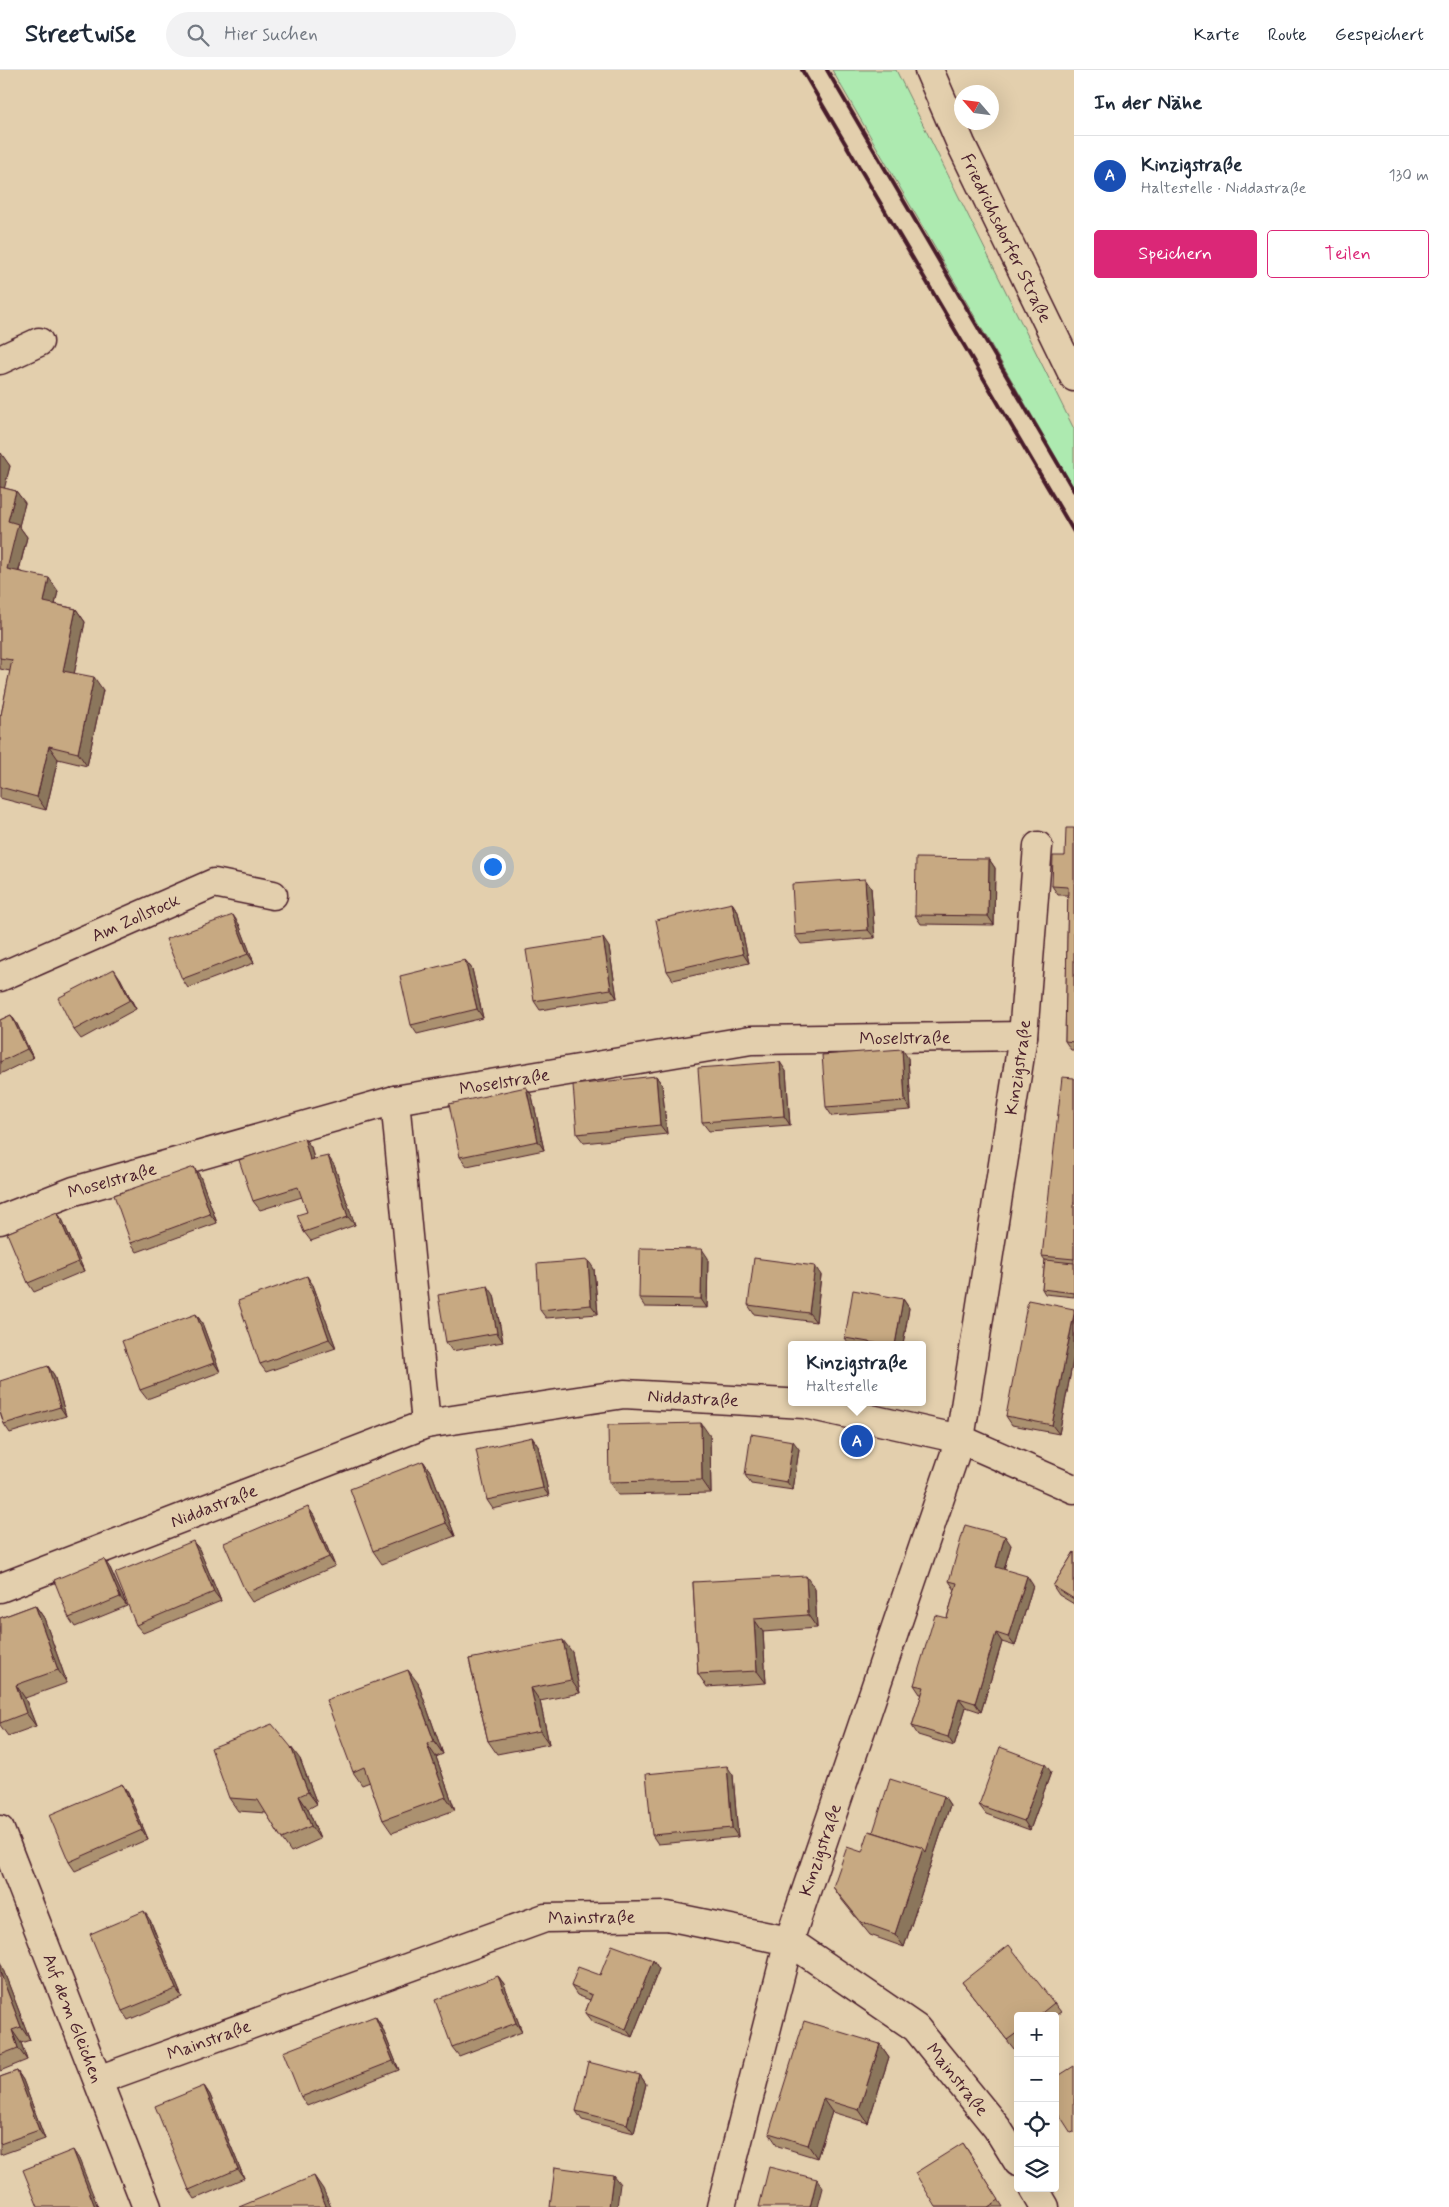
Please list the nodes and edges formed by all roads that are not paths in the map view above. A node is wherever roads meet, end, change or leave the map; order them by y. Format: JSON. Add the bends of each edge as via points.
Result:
{"nodes":[{"id":1,"x":929,"y":70,"type":"edge"},
{"id":2,"x":39,"y":342,"type":"dead end"},
{"id":3,"x":0,"y":360,"type":"edge"},
{"id":4,"x":1074,"y":377,"type":"edge"},
{"id":5,"x":1038,"y":846,"type":"dead end"},
{"id":6,"x":273,"y":895,"type":"dead end"},
{"id":7,"x":0,"y":978,"type":"edge"},
{"id":8,"x":1023,"y":1036,"type":"junction"},
{"id":9,"x":395,"y":1100,"type":"junction"},
{"id":10,"x":0,"y":1220,"type":"edge"},
{"id":11,"x":788,"y":1403,"type":"edge"},
{"id":12,"x":813,"y":1406,"type":"edge"},
{"id":13,"x":426,"y":1424,"type":"junction"},
{"id":14,"x":960,"y":1439,"type":"junction"},
{"id":15,"x":1074,"y":1489,"type":"edge"},
{"id":16,"x":0,"y":1588,"type":"edge"},
{"id":17,"x":0,"y":1830,"type":"edge"},
{"id":18,"x":789,"y":1941,"type":"junction"},
{"id":19,"x":98,"y":2080,"type":"junction"},
{"id":20,"x":1014,"y":2156,"type":"edge"},
{"id":21,"x":1037,"y":2192,"type":"edge"},
{"id":22,"x":146,"y":2207,"type":"edge"},
{"id":23,"x":721,"y":2207,"type":"edge"},
{"id":24,"x":1046,"y":2207,"type":"edge"}],
"edges":[{"from":1,"to":4,"type":"street","name":"Friedrichsdorfer Straße","via":[[961,144]]},
{"from":2,"to":3,"type":"street"},
{"from":5,"to":8,"type":"street","name":"Kinzigstraße"},
{"from":6,"to":7,"type":"street","name":"Am Zollstock","via":[[214,883]]},
{"from":8,"to":9,"type":"street","name":"Moselstraße","via":[[751,1040]]},
{"from":8,"to":14,"type":"street","name":"Kinzigstraße"},
{"from":9,"to":10,"type":"street","name":"Moselstraße","via":[[74,1191]]},
{"from":9,"to":13,"type":"street"},
{"from":11,"to":13,"type":"street","name":"Niddastraße","via":[[624,1394]]},
{"from":12,"to":14,"type":"street","name":"Niddastraße"},
{"from":13,"to":16,"type":"street","name":"Niddastraße"},
{"from":14,"to":15,"type":"street","name":"Niddastraße"},
{"from":14,"to":18,"type":"street","name":"Kinzigstraße"},
{"from":17,"to":19,"type":"street","name":"Auf dem Gleichen"},
{"from":18,"to":19,"type":"street","name":"Mainstraße","via":[[667,1916],[545,1918]]},
{"from":18,"to":20,"type":"street","name":"Mainstraße","via":[[916,2028],[996,2128]]},
{"from":18,"to":23,"type":"street","name":"Kinzigstraße"},
{"from":19,"to":22,"type":"street","name":"Auf dem Gleichen"},
{"from":21,"to":24,"type":"street"}]}
